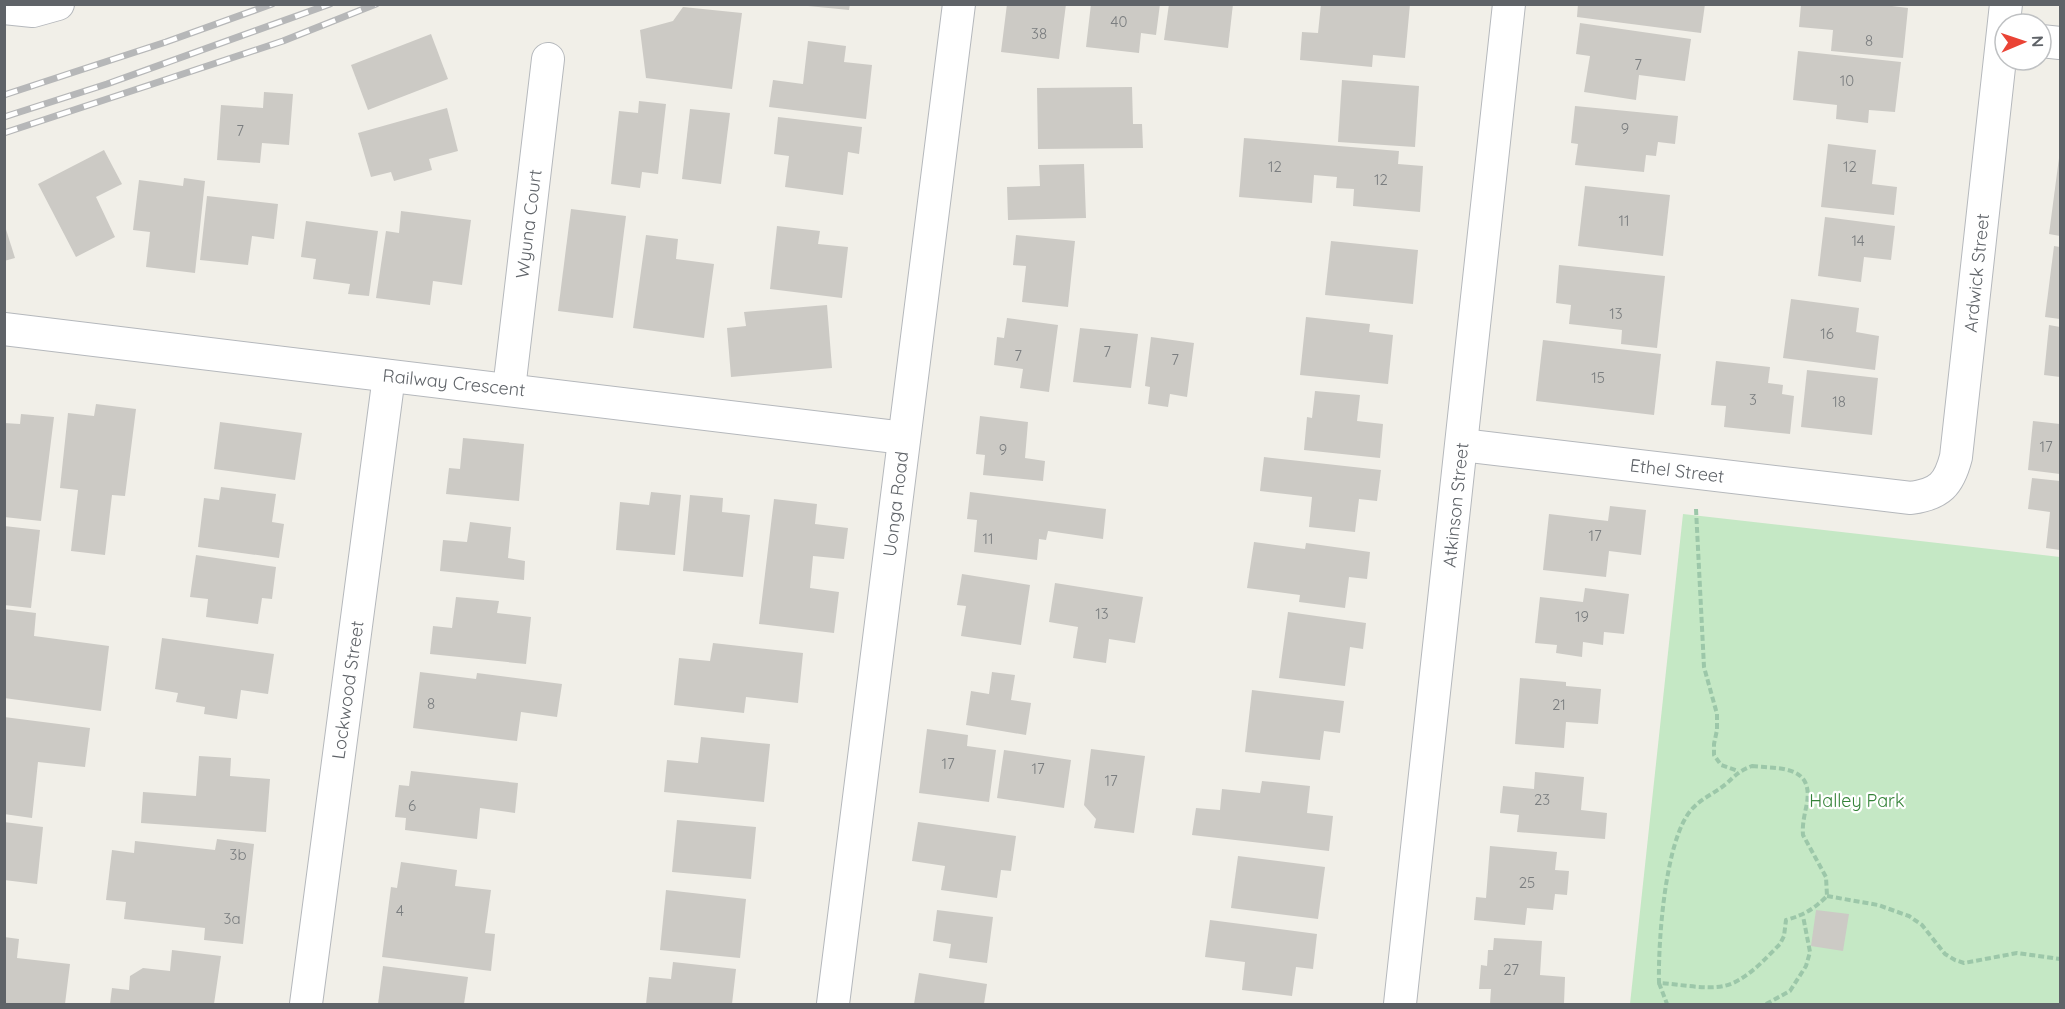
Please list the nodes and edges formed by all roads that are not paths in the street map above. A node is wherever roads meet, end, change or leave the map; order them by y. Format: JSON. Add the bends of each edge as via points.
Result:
{"nodes":[{"id":1,"x":58,"y":4,"type":"edge"},
{"id":2,"x":959,"y":4,"type":"edge"},
{"id":3,"x":1509,"y":4,"type":"edge"},
{"id":4,"x":4,"y":8,"type":"edge"},
{"id":5,"x":548,"y":59,"type":"dead end"},
{"id":6,"x":2000,"y":72,"type":"edge"},
{"id":7,"x":4,"y":329,"type":"edge"},
{"id":8,"x":389,"y":376,"type":"junction"},
{"id":9,"x":509,"y":389,"type":"junction"},
{"id":10,"x":904,"y":438,"type":"junction"},
{"id":11,"x":1462,"y":445,"type":"junction"},
{"id":12,"x":1893,"y":496,"type":"joint"},
{"id":13,"x":306,"y":1005,"type":"edge"},
{"id":14,"x":833,"y":1005,"type":"edge"},
{"id":15,"x":1400,"y":1005,"type":"edge"}],
"edges":[{"from":1,"to":4,"type":"street","via":[[33,11]]},
{"from":2,"to":10,"type":"street","name":"Uonga Road"},
{"from":3,"to":11,"type":"street","name":"Atkinson Street"},
{"from":5,"to":9,"type":"street","name":"Wyuna Court"},
{"from":6,"to":12,"type":"street","name":"Ardwick Street","via":[[1956,457],[1946,483],[1936,491],[1911,498]]},
{"from":7,"to":8,"type":"street","name":"Railway Crescent"},
{"from":8,"to":9,"type":"street","name":"Railway Crescent"},
{"from":8,"to":13,"type":"street","name":"Lockwood Street"},
{"from":9,"to":10,"type":"street","name":"Railway Crescent"},
{"from":10,"to":14,"type":"street","name":"Uonga Road"},
{"from":11,"to":12,"type":"street","name":"Ethel Street"},
{"from":11,"to":15,"type":"street","name":"Atkinson Street"}]}
